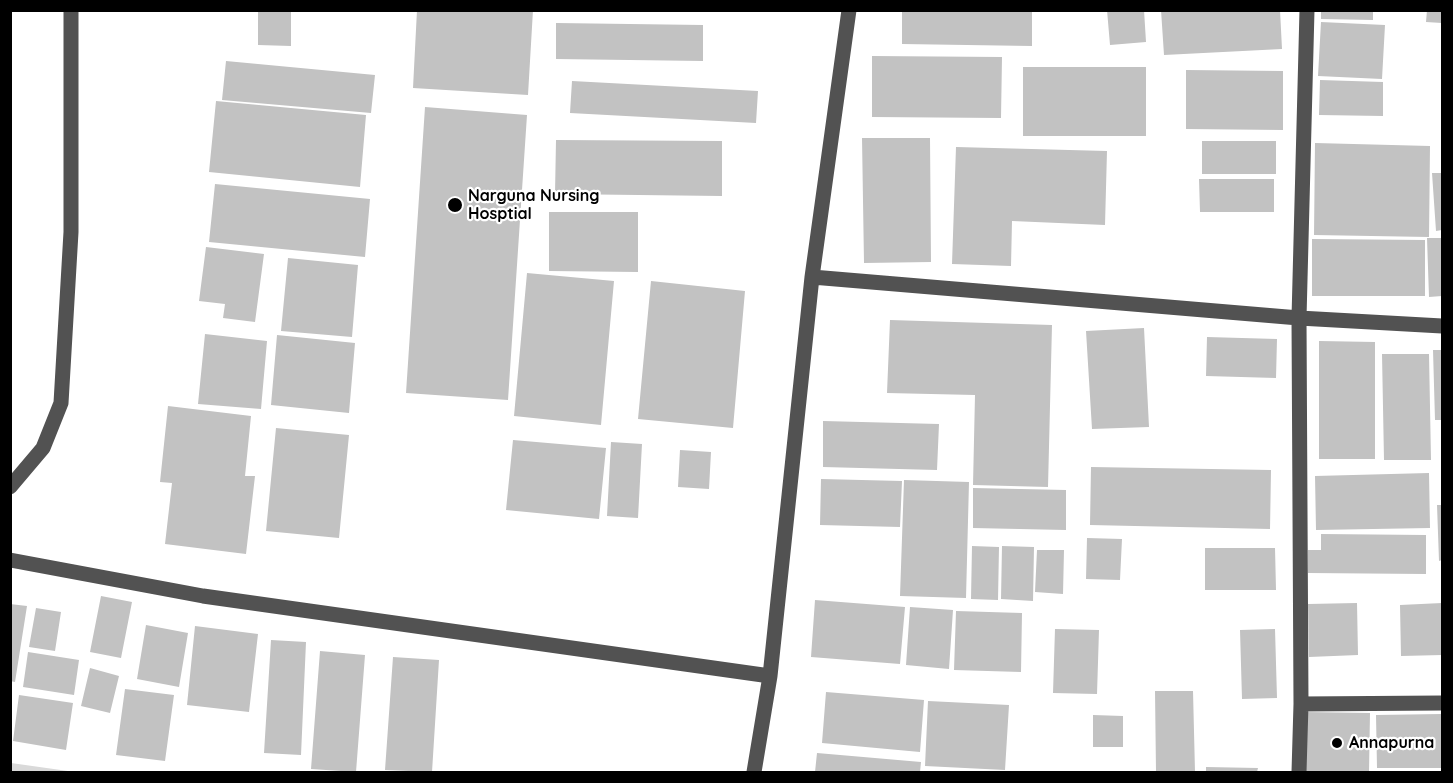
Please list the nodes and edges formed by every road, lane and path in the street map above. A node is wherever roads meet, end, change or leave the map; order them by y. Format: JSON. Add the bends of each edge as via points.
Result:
{"nodes":[{"id":1,"x":71,"y":10,"type":"edge"},
{"id":2,"x":849,"y":10,"type":"edge"},
{"id":3,"x":1307,"y":10,"type":"edge"},
{"id":4,"x":812,"y":277,"type":"junction"},
{"id":5,"x":1299,"y":318,"type":"junction"},
{"id":6,"x":1443,"y":326,"type":"edge"},
{"id":7,"x":10,"y":487,"type":"edge"},
{"id":8,"x":10,"y":560,"type":"edge"},
{"id":9,"x":770,"y":676,"type":"junction"},
{"id":10,"x":1443,"y":703,"type":"edge"},
{"id":11,"x":1301,"y":704,"type":"junction"},
{"id":12,"x":754,"y":772,"type":"edge"},
{"id":13,"x":1299,"y":772,"type":"edge"}],
"edges":[{"from":1,"to":7,"type":"street","via":[[71,232],[61,403],[43,448]]},
{"from":2,"to":4,"type":"street"},
{"from":3,"to":5,"type":"street"},
{"from":4,"to":5,"type":"street"},
{"from":4,"to":9,"type":"street"},
{"from":5,"to":6,"type":"street"},
{"from":5,"to":11,"type":"street"},
{"from":8,"to":9,"type":"street","via":[[203,596]]},
{"from":9,"to":12,"type":"street"},
{"from":10,"to":11,"type":"street"},
{"from":11,"to":13,"type":"street"}]}
